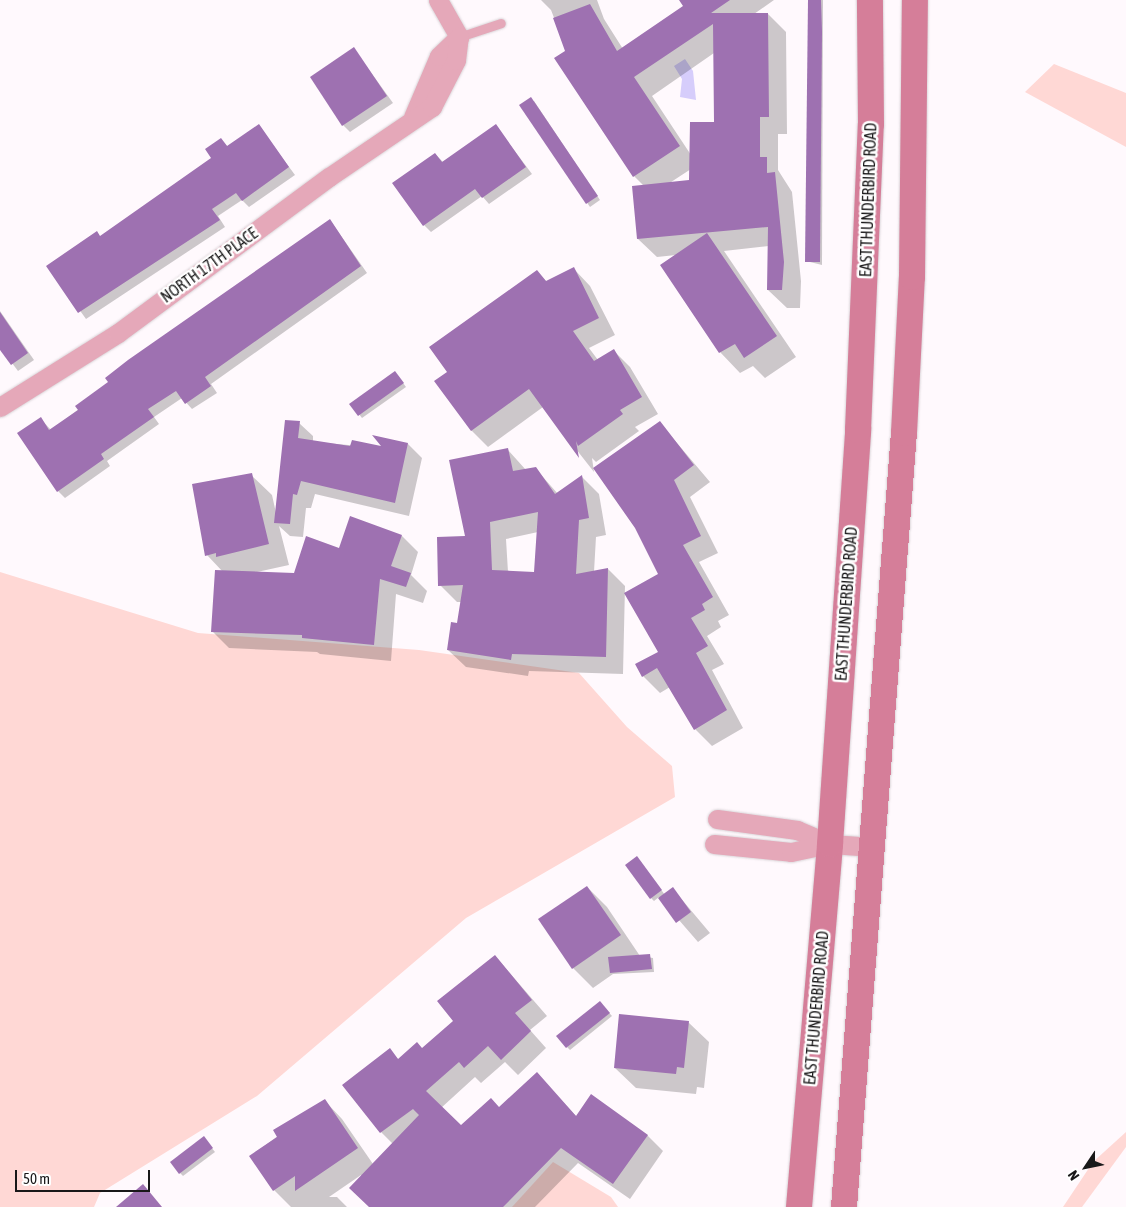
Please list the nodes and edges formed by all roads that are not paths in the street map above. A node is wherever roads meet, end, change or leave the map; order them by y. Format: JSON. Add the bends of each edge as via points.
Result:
{"nodes":[{"id":1,"x":438,"y":0,"type":"edge"},
{"id":2,"x":870,"y":0,"type":"edge"},
{"id":3,"x":916,"y":0,"type":"edge"},
{"id":4,"x":501,"y":23,"type":"dead end"},
{"id":5,"x":459,"y":37,"type":"junction"},
{"id":6,"x":0,"y":406,"type":"edge"},
{"id":7,"x":717,"y":819,"type":"dead end"},
{"id":8,"x":714,"y":844,"type":"dead end"},
{"id":9,"x":830,"y":844,"type":"junction"},
{"id":10,"x":874,"y":847,"type":"junction"},
{"id":11,"x":799,"y":1207,"type":"edge"},
{"id":12,"x":844,"y":1207,"type":"edge"}],
"edges":[{"from":1,"to":5,"type":"street"},
{"from":2,"to":9,"type":"main road","name":"EAST THUNDERBIRD ROAD","via":[[871,124],[859,421]]},
{"from":3,"to":10,"type":"main road","via":[[912,276]]},
{"from":4,"to":5,"type":"lane"},
{"from":5,"to":6,"type":"street","name":"NORTH 17TH PLACE","via":[[439,56],[413,117],[118,333]]},
{"from":7,"to":9,"type":"street","via":[[797,830]]},
{"from":8,"to":9,"type":"street","via":[[791,852]]},
{"from":9,"to":10,"type":"street"},
{"from":9,"to":11,"type":"main road","name":"EAST THUNDERBIRD ROAD"},
{"from":10,"to":12,"type":"main road"}]}
